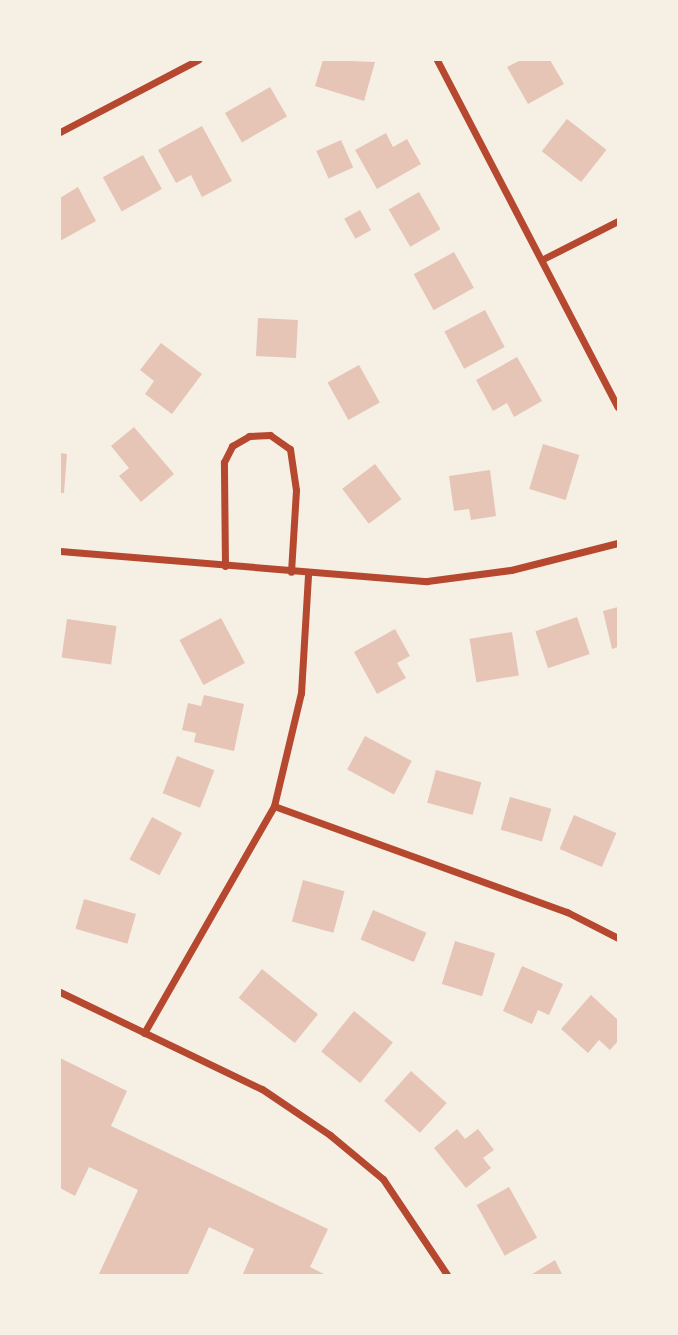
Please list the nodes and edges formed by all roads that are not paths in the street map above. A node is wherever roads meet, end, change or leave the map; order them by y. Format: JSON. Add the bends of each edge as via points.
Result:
{"nodes":[{"id":1,"x":198,"y":60,"type":"edge"},
{"id":2,"x":437,"y":60,"type":"edge"},
{"id":3,"x":60,"y":132,"type":"edge"},
{"id":4,"x":618,"y":221,"type":"edge"},
{"id":5,"x":545,"y":258,"type":"junction"},
{"id":6,"x":618,"y":407,"type":"edge"},
{"id":7,"x":618,"y":543,"type":"edge"},
{"id":8,"x":60,"y":551,"type":"edge"},
{"id":9,"x":225,"y":566,"type":"junction"},
{"id":10,"x":291,"y":572,"type":"junction"},
{"id":11,"x":309,"y":574,"type":"junction"},
{"id":12,"x":274,"y":806,"type":"junction"},
{"id":13,"x":618,"y":938,"type":"edge"},
{"id":14,"x":60,"y":992,"type":"edge"},
{"id":15,"x":144,"y":1034,"type":"junction"},
{"id":16,"x":448,"y":1276,"type":"edge"}],
"edges":[{"from":1,"to":3,"type":"street"},
{"from":2,"to":5,"type":"street"},
{"from":4,"to":5,"type":"street"},
{"from":5,"to":6,"type":"street"},
{"from":7,"to":11,"type":"street","via":[[511,570],[427,581]]},
{"from":8,"to":9,"type":"street"},
{"from":9,"to":10,"type":"street"},
{"from":9,"to":10,"type":"street","via":[[224,462],[241,441],[270,435],[290,449],[296,489]]},
{"from":10,"to":11,"type":"street"},
{"from":11,"to":12,"type":"street","via":[[301,693]]},
{"from":12,"to":13,"type":"street","via":[[567,912]]},
{"from":12,"to":15,"type":"street"},
{"from":14,"to":15,"type":"street"},
{"from":15,"to":16,"type":"street","via":[[262,1089],[330,1135],[383,1179]]}]}
